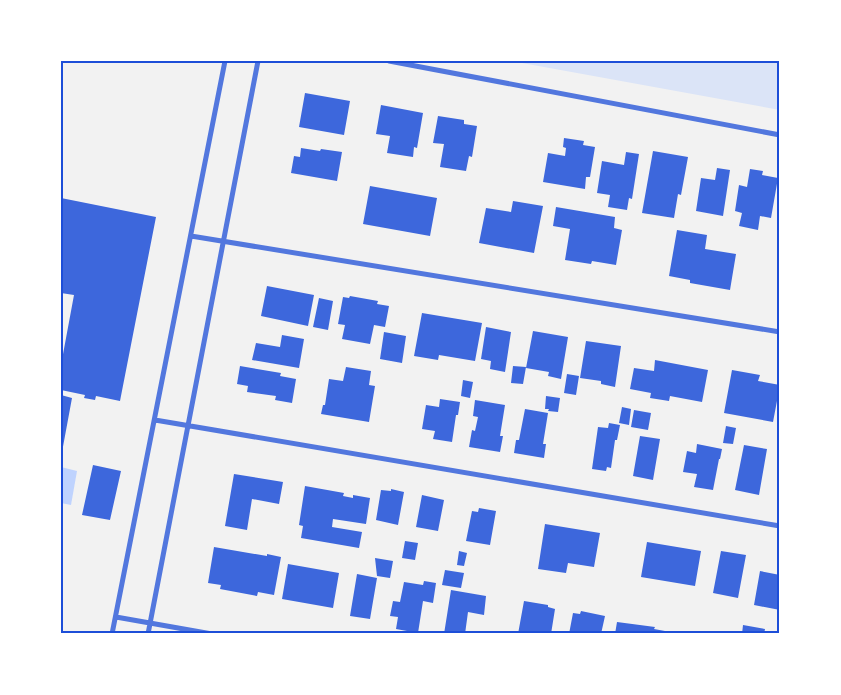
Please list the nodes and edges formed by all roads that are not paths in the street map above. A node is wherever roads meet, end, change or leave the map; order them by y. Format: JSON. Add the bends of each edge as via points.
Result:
{"nodes":[{"id":1,"x":224,"y":61,"type":"edge"},
{"id":2,"x":258,"y":61,"type":"edge"},
{"id":3,"x":389,"y":61,"type":"edge"},
{"id":4,"x":780,"y":135,"type":"edge"},
{"id":5,"x":191,"y":236,"type":"junction"},
{"id":6,"x":224,"y":241,"type":"junction"},
{"id":7,"x":780,"y":332,"type":"edge"},
{"id":8,"x":155,"y":420,"type":"junction"},
{"id":9,"x":188,"y":426,"type":"junction"},
{"id":10,"x":780,"y":526,"type":"edge"},
{"id":11,"x":116,"y":617,"type":"junction"},
{"id":12,"x":150,"y":623,"type":"junction"},
{"id":13,"x":112,"y":634,"type":"edge"},
{"id":14,"x":148,"y":634,"type":"edge"},
{"id":15,"x":212,"y":634,"type":"edge"}],
"edges":[{"from":1,"to":5,"type":"street"},
{"from":2,"to":6,"type":"street"},
{"from":3,"to":4,"type":"street"},
{"from":5,"to":6,"type":"street"},
{"from":5,"to":8,"type":"street"},
{"from":6,"to":7,"type":"street"},
{"from":6,"to":9,"type":"street"},
{"from":8,"to":9,"type":"street"},
{"from":8,"to":11,"type":"street"},
{"from":9,"to":10,"type":"street"},
{"from":9,"to":12,"type":"street"},
{"from":11,"to":12,"type":"street"},
{"from":11,"to":13,"type":"street"},
{"from":12,"to":14,"type":"street"},
{"from":12,"to":15,"type":"street"}]}
